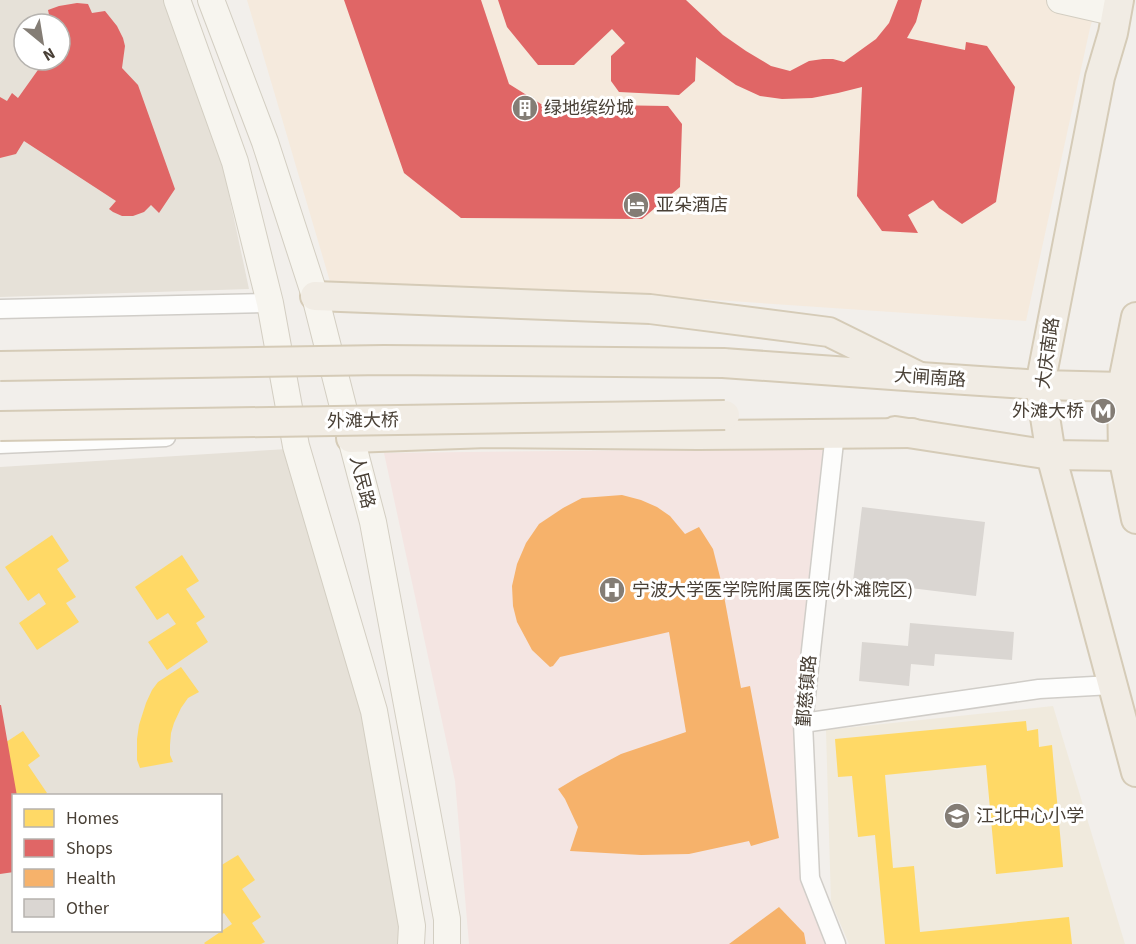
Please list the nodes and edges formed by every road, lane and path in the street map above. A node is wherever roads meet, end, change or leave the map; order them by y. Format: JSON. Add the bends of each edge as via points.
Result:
{"nodes":[{"id":1,"x":177,"y":0,"type":"edge"},
{"id":2,"x":211,"y":0,"type":"edge"},
{"id":3,"x":1060,"y":0,"type":"edge"},
{"id":4,"x":1118,"y":7,"type":"edge"},
{"id":5,"x":315,"y":296,"type":"junction"},
{"id":6,"x":270,"y":303,"type":"junction"},
{"id":7,"x":0,"y":309,"type":"edge"},
{"id":8,"x":1136,"y":317,"type":"edge"},
{"id":9,"x":0,"y":366,"type":"edge"},
{"id":10,"x":920,"y":377,"type":"junction"},
{"id":11,"x":1040,"y":385,"type":"junction"},
{"id":12,"x":1129,"y":388,"type":"edge"},
{"id":13,"x":0,"y":426,"type":"edge"},
{"id":14,"x":293,"y":431,"type":"junction"},
{"id":15,"x":912,"y":433,"type":"junction"},
{"id":16,"x":835,"y":434,"type":"junction"},
{"id":17,"x":351,"y":438,"type":"junction"},
{"id":18,"x":0,"y":444,"type":"edge"},
{"id":19,"x":1051,"y":455,"type":"junction"},
{"id":20,"x":1129,"y":457,"type":"edge"},
{"id":21,"x":1136,"y":519,"type":"edge"},
{"id":22,"x":1112,"y":685,"type":"junction"},
{"id":23,"x":803,"y":723,"type":"junction"},
{"id":24,"x":1136,"y":772,"type":"edge"},
{"id":25,"x":411,"y":944,"type":"edge"},
{"id":26,"x":447,"y":944,"type":"edge"},
{"id":27,"x":836,"y":944,"type":"edge"}],
"edges":[{"from":1,"to":6,"type":"main road","via":[[236,162]]},
{"from":2,"to":5,"type":"main road","name":"人民路","via":[[266,142]]},
{"from":3,"to":4,"type":"main road"},
{"from":4,"to":11,"type":"main road","name":"大庆南路","via":[[1100,77]]},
{"from":5,"to":10,"type":"main road","via":[[650,309],[830,332]]},
{"from":5,"to":17,"type":"main road","name":"人民路"},
{"from":6,"to":7,"type":"street"},
{"from":6,"to":14,"type":"main road"},
{"from":8,"to":12,"type":"main road"},
{"from":9,"to":10,"type":"main road","name":"大闸南路","bridge":true,"via":[[384,360],[723,363]]},
{"from":10,"to":11,"type":"main road","name":"大闸南路"},
{"from":11,"to":12,"type":"main road","name":"大闸南路"},
{"from":11,"to":19,"type":"main road","name":"大庆南路"},
{"from":12,"to":20,"type":"main road"},
{"from":13,"to":15,"type":"main road","name":"外滩大桥","bridge":true,"via":[[725,415]]},
{"from":14,"to":18,"type":"street"},
{"from":14,"to":25,"type":"main road","via":[[374,711],[412,926]]},
{"from":15,"to":16,"type":"main road"},
{"from":15,"to":19,"type":"main road"},
{"from":16,"to":17,"type":"main road","via":[[487,433]]},
{"from":16,"to":23,"type":"street","name":"鄞慈镇路"},
{"from":17,"to":26,"type":"main road","name":"人民路","via":[[377,545],[447,919]]},
{"from":19,"to":20,"type":"main road"},
{"from":19,"to":22,"type":"main road","name":"大庆南路"},
{"from":20,"to":21,"type":"main road"},
{"from":22,"to":23,"type":"street","via":[[1039,689]]},
{"from":22,"to":24,"type":"main road","name":"大庆南路"},
{"from":23,"to":27,"type":"street","name":"鄞慈镇路","via":[[810,878]]}]}
